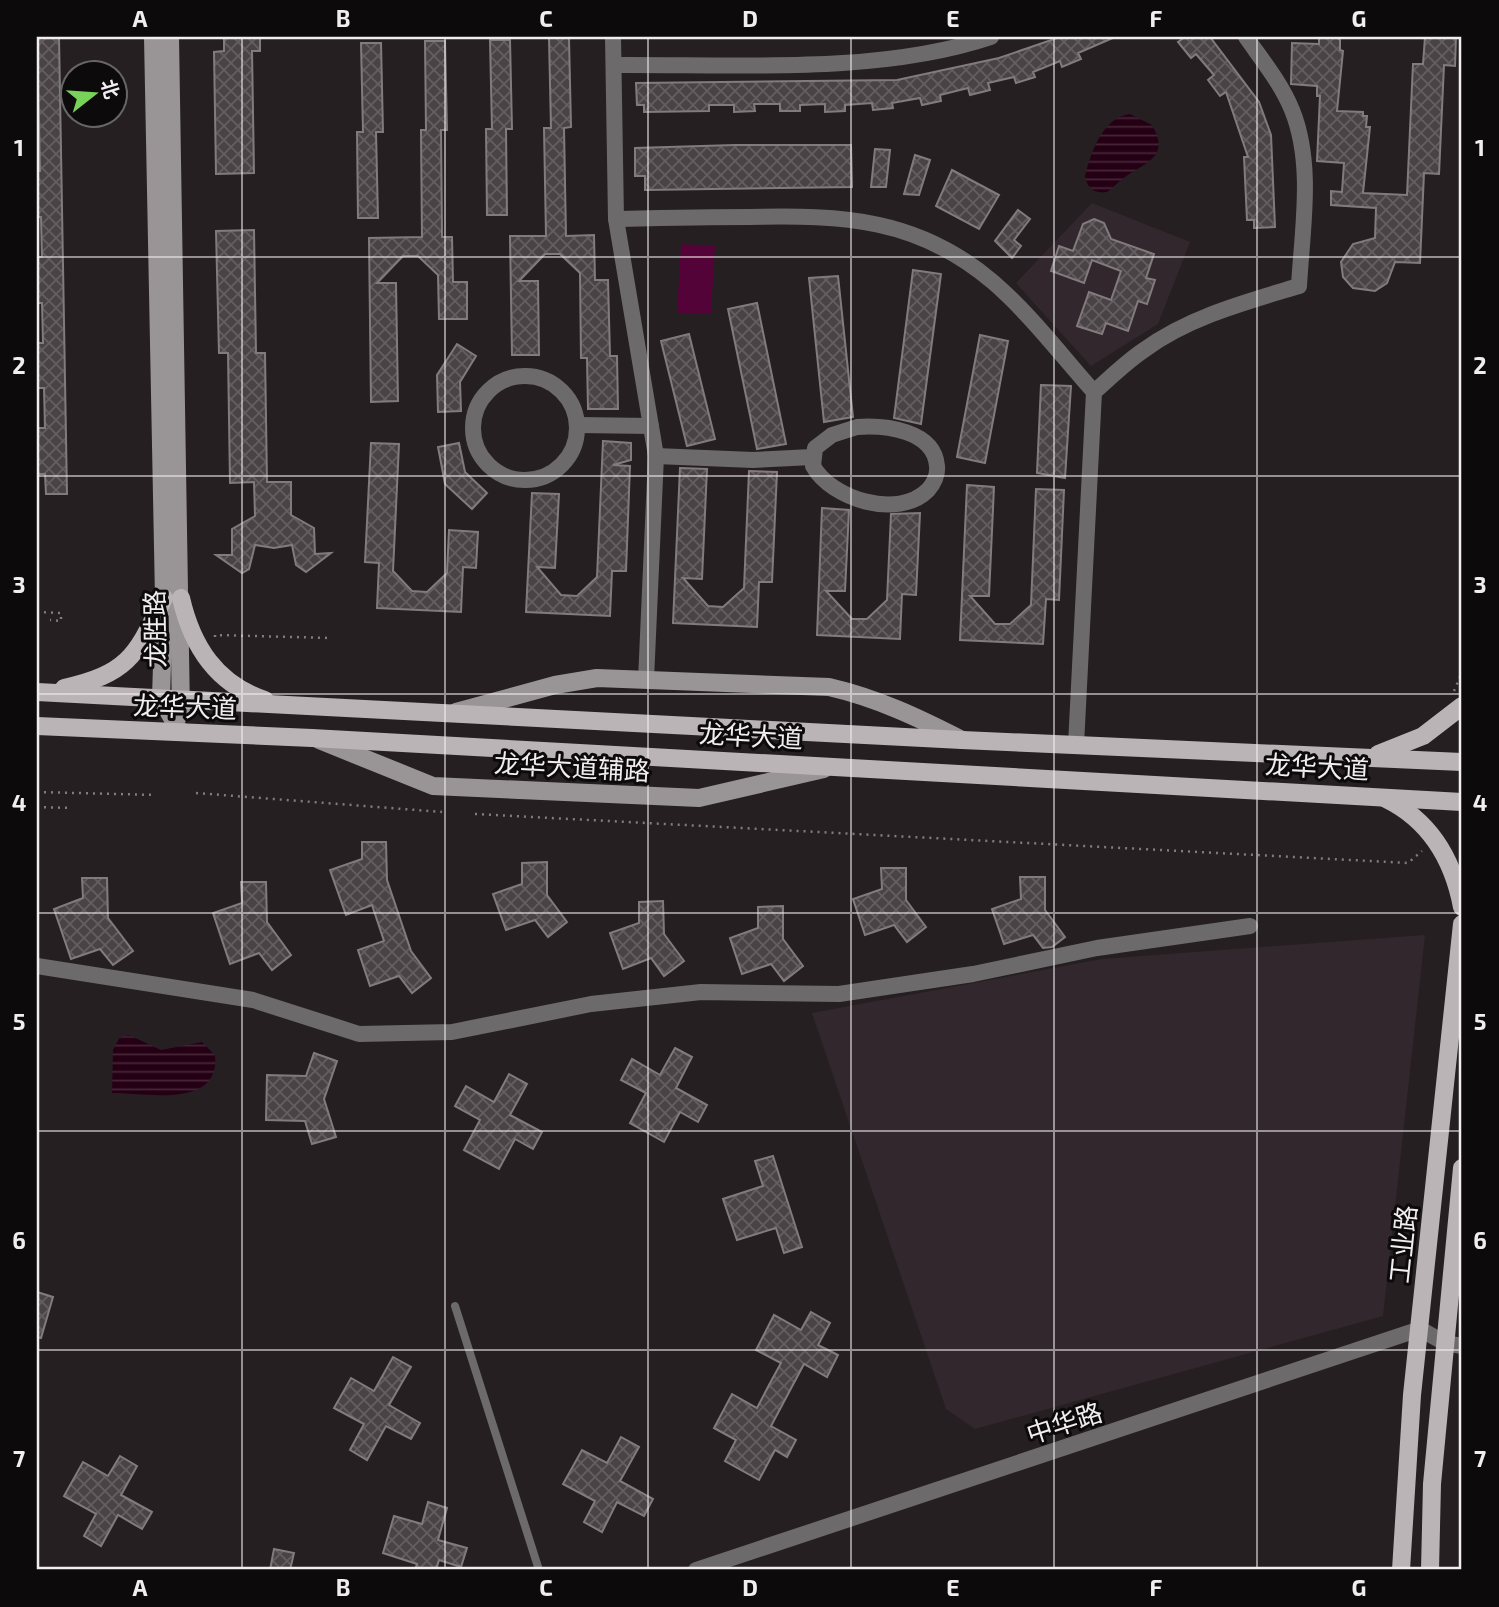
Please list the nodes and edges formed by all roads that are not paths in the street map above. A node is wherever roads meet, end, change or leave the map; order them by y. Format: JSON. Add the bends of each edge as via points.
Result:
{"nodes":[{"id":1,"x":153,"y":37,"type":"edge"},
{"id":2,"x":170,"y":37,"type":"edge"},
{"id":3,"x":613,"y":37,"type":"edge"},
{"id":4,"x":991,"y":37,"type":"edge"},
{"id":5,"x":1246,"y":37,"type":"edge"},
{"id":6,"x":614,"y":65,"type":"junction"},
{"id":7,"x":616,"y":219,"type":"junction"},
{"id":8,"x":1094,"y":391,"type":"junction"},
{"id":9,"x":578,"y":425,"type":"junction"},
{"id":10,"x":651,"y":426,"type":"junction"},
{"id":11,"x":656,"y":456,"type":"junction"},
{"id":12,"x":812,"y":457,"type":"junction"},
{"id":13,"x":172,"y":598,"type":"junction"},
{"id":14,"x":646,"y":680,"type":"junction"},
{"id":15,"x":40,"y":692,"type":"edge"},
{"id":16,"x":161,"y":698,"type":"junction"},
{"id":17,"x":181,"y":699,"type":"junction"},
{"id":18,"x":282,"y":705,"type":"junction"},
{"id":19,"x":1462,"y":706,"type":"edge"},
{"id":20,"x":451,"y":714,"type":"junction"},
{"id":21,"x":37,"y":726,"type":"edge"},
{"id":22,"x":180,"y":732,"type":"junction"},
{"id":23,"x":312,"y":737,"type":"junction"},
{"id":24,"x":962,"y":740,"type":"junction"},
{"id":25,"x":1076,"y":745,"type":"junction"},
{"id":26,"x":1358,"y":759,"type":"junction"},
{"id":27,"x":1462,"y":762,"type":"edge"},
{"id":28,"x":835,"y":766,"type":"junction"},
{"id":29,"x":1380,"y":796,"type":"junction"},
{"id":30,"x":1462,"y":802,"type":"edge"},
{"id":31,"x":1462,"y":908,"type":"edge"},
{"id":32,"x":1462,"y":924,"type":"edge"},
{"id":33,"x":1250,"y":926,"type":"dead end"},
{"id":34,"x":37,"y":966,"type":"edge"},
{"id":35,"x":1462,"y":1168,"type":"edge"},
{"id":36,"x":455,"y":1306,"type":"dead end"},
{"id":37,"x":1420,"y":1329,"type":"junction"},
{"id":38,"x":1454,"y":1345,"type":"edge"},
{"id":39,"x":539,"y":1570,"type":"edge"},
{"id":40,"x":696,"y":1570,"type":"edge"},
{"id":41,"x":1401,"y":1570,"type":"edge"},
{"id":42,"x":1430,"y":1570,"type":"edge"}],
"edges":[{"from":1,"to":13,"type":"main road","name":"龙胜路"},
{"from":2,"to":13,"type":"main road","name":"龙胜路"},
{"from":3,"to":6,"type":"street"},
{"from":4,"to":6,"type":"street","via":[[944,50],[876,60]]},
{"from":5,"to":8,"type":"street","via":[[1285,95],[1300,139],[1304,185],[1299,286],[1222,311],[1169,335],[1144,349]]},
{"from":6,"to":7,"type":"street"},
{"from":7,"to":8,"type":"street","via":[[823,216],[869,221],[914,234],[956,255],[993,282]]},
{"from":7,"to":10,"type":"street"},
{"from":8,"to":25,"type":"street"},
{"from":9,"to":9,"type":"street","via":[[560,388],[542,378],[522,375],[502,380],[485,393],[475,411],[472,431],[490,468],[508,478],[528,481],[548,476],[565,463],[575,445]]},
{"from":9,"to":10,"type":"street"},
{"from":10,"to":11,"type":"street"},
{"from":11,"to":12,"type":"street"},
{"from":11,"to":14,"type":"street"},
{"from":12,"to":12,"type":"street","via":[[821,441],[832,435],[857,427],[884,427],[909,433],[930,447],[937,471],[925,493],[901,502],[875,503],[827,483],[817,474]]},
{"from":13,"to":15,"type":"main road","via":[[125,665],[87,682]]},
{"from":13,"to":16,"type":"main road","name":"龙胜路"},
{"from":13,"to":17,"type":"main road","name":"龙胜路"},
{"from":13,"to":18,"type":"main road","via":[[203,657],[232,684]]},
{"from":14,"to":20,"type":"main road","via":[[578,680]]},
{"from":14,"to":24,"type":"main road","via":[[829,687],[867,696]]},
{"from":15,"to":16,"type":"main road","name":"龙华大道"},
{"from":16,"to":17,"type":"main road","name":"龙华大道"},
{"from":16,"to":22,"type":"main road","name":"龙胜路"},
{"from":17,"to":18,"type":"main road","name":"龙华大道"},
{"from":17,"to":22,"type":"main road","name":"龙胜路"},
{"from":18,"to":20,"type":"main road","name":"龙华大道"},
{"from":19,"to":26,"type":"main road","via":[[1408,744]]},
{"from":20,"to":24,"type":"main road","name":"龙华大道"},
{"from":21,"to":22,"type":"main road","name":"龙华大道"},
{"from":22,"to":23,"type":"main road","name":"龙华大道"},
{"from":23,"to":28,"type":"main road","name":"龙华大道"},
{"from":23,"to":28,"type":"main road","name":"龙华大道辅路","via":[[432,786],[699,798]]},
{"from":24,"to":25,"type":"main road","name":"龙华大道"},
{"from":25,"to":26,"type":"main road","name":"龙华大道"},
{"from":26,"to":27,"type":"main road","name":"龙华大道"},
{"from":28,"to":29,"type":"main road","name":"龙华大道"},
{"from":29,"to":30,"type":"main road","name":"龙华大道"},
{"from":29,"to":31,"type":"main road","via":[[1409,812],[1430,831],[1453,872]]},
{"from":32,"to":37,"type":"main road","name":"工业路"},
{"from":33,"to":34,"type":"street","via":[[839,994],[701,992],[591,1004],[452,1032],[359,1034],[253,1000]]},
{"from":35,"to":38,"type":"main road","name":"工业路"},
{"from":36,"to":39,"type":"lane"},
{"from":37,"to":38,"type":"street"},
{"from":37,"to":40,"type":"street","name":"中华路"},
{"from":37,"to":41,"type":"main road","name":"工业路"},
{"from":38,"to":42,"type":"main road","name":"工业路","via":[[1432,1484]]}]}
